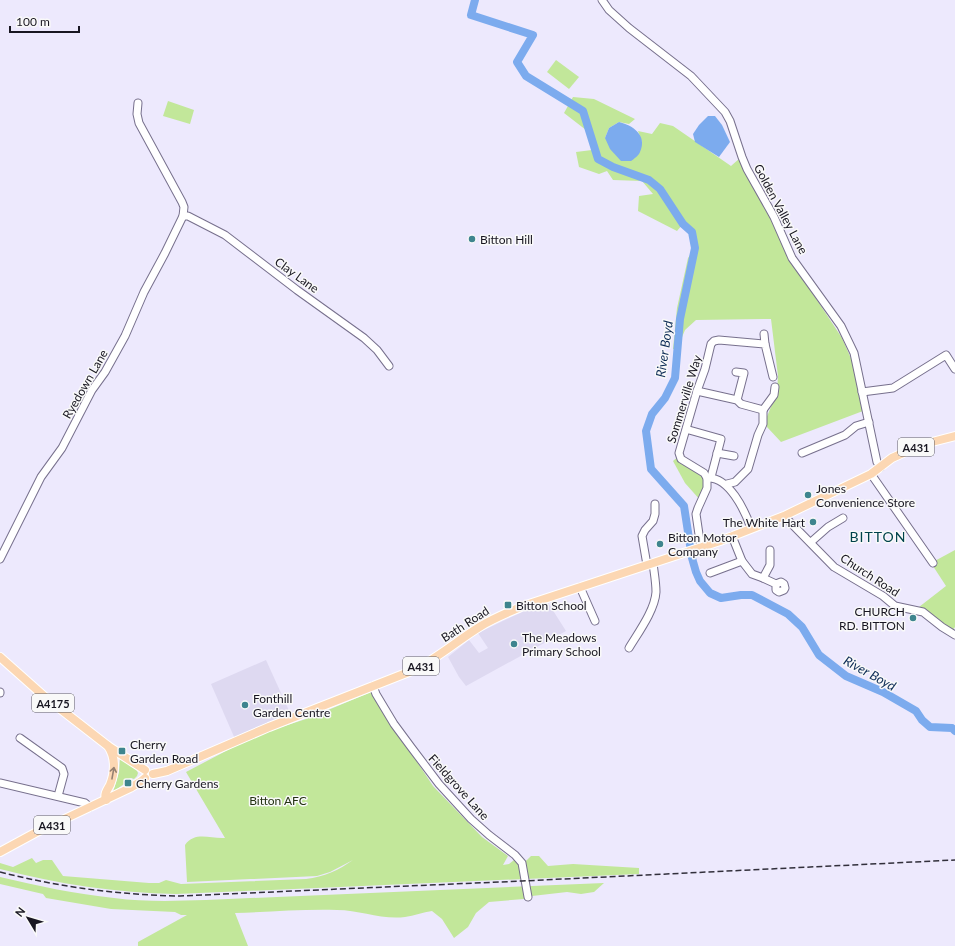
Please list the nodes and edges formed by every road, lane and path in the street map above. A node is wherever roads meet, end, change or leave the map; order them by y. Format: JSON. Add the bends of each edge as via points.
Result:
{"nodes":[{"id":1,"x":602,"y":0,"type":"edge"},
{"id":2,"x":138,"y":103,"type":"dead end"},
{"id":3,"x":183,"y":216,"type":"junction"},
{"id":4,"x":764,"y":334,"type":"dead end"},
{"id":5,"x":764,"y":344,"type":"junction"},
{"id":6,"x":389,"y":366,"type":"dead end"},
{"id":7,"x":955,"y":369,"type":"edge"},
{"id":8,"x":736,"y":372,"type":"dead end"},
{"id":9,"x":773,"y":377,"type":"dead end"},
{"id":10,"x":775,"y":387,"type":"dead end"},
{"id":11,"x":697,"y":391,"type":"junction"},
{"id":12,"x":862,"y":392,"type":"junction"},
{"id":13,"x":737,"y":400,"type":"junction"},
{"id":14,"x":763,"y":410,"type":"junction"},
{"id":15,"x":869,"y":422,"type":"junction"},
{"id":16,"x":689,"y":430,"type":"dead end"},
{"id":17,"x":955,"y":436,"type":"edge"},
{"id":18,"x":717,"y":453,"type":"junction"},
{"id":19,"x":802,"y":453,"type":"dead end"},
{"id":20,"x":734,"y":456,"type":"dead end"},
{"id":21,"x":881,"y":467,"type":"junction"},
{"id":22,"x":871,"y":474,"type":"junction"},
{"id":23,"x":709,"y":478,"type":"junction"},
{"id":24,"x":726,"y":484,"type":"junction"},
{"id":25,"x":655,"y":504,"type":"dead end"},
{"id":26,"x":784,"y":516,"type":"junction"},
{"id":27,"x":843,"y":518,"type":"dead end"},
{"id":28,"x":751,"y":528,"type":"junction"},
{"id":29,"x":732,"y":536,"type":"junction"},
{"id":30,"x":811,"y":542,"type":"junction"},
{"id":31,"x":700,"y":548,"type":"junction"},
{"id":32,"x":770,"y":550,"type":"dead end"},
{"id":33,"x":0,"y":560,"type":"edge"},
{"id":34,"x":742,"y":560,"type":"junction"},
{"id":35,"x":933,"y":563,"type":"dead end"},
{"id":36,"x":650,"y":564,"type":"junction"},
{"id":37,"x":710,"y":573,"type":"dead end"},
{"id":38,"x":763,"y":578,"type":"junction"},
{"id":39,"x":776,"y":584,"type":"dead end"},
{"id":40,"x":580,"y":587,"type":"junction"},
{"id":41,"x":595,"y":621,"type":"dead end"},
{"id":42,"x":955,"y":635,"type":"edge"},
{"id":43,"x":629,"y":648,"type":"dead end"},
{"id":44,"x":0,"y":657,"type":"edge"},
{"id":45,"x":373,"y":686,"type":"junction"},
{"id":46,"x":20,"y":738,"type":"dead end"},
{"id":47,"x":108,"y":746,"type":"junction"},
{"id":48,"x":145,"y":774,"type":"junction"},
{"id":49,"x":0,"y":783,"type":"edge"},
{"id":50,"x":58,"y":796,"type":"junction"},
{"id":51,"x":106,"y":800,"type":"junction"},
{"id":52,"x":90,"y":807,"type":"junction"},
{"id":53,"x":0,"y":852,"type":"edge"},
{"id":54,"x":528,"y":897,"type":"dead end"}],
"edges":[{"from":1,"to":12,"type":"street","name":"Golden Valley Lane","via":[[629,28],[691,76],[725,112],[747,169],[774,217],[792,258],[841,326],[850,343]]},
{"from":2,"to":3,"type":"street","via":[[139,123],[182,202]]},
{"from":3,"to":6,"type":"street","name":"Clay Lane","via":[[188,216],[225,235],[364,338]]},
{"from":3,"to":33,"type":"street","name":"Ryedown Lane","via":[[144,292],[125,336],[92,390],[62,448],[41,477]]},
{"from":4,"to":5,"type":"street"},
{"from":5,"to":9,"type":"street"},
{"from":5,"to":11,"type":"street","name":"Sommerville Way","via":[[714,341]]},
{"from":7,"to":12,"type":"street","via":[[946,355],[893,388]]},
{"from":8,"to":13,"type":"street","via":[[744,373]]},
{"from":10,"to":14,"type":"street","via":[[774,395]]},
{"from":11,"to":13,"type":"street"},
{"from":11,"to":23,"type":"street","name":"Sommerville Way","via":[[679,453],[681,459]]},
{"from":12,"to":15,"type":"street","name":"Golden Valley Lane"},
{"from":13,"to":14,"type":"street","via":[[741,404]]},
{"from":14,"to":24,"type":"street","via":[[763,424],[748,469],[735,482]]},
{"from":15,"to":19,"type":"street"},
{"from":15,"to":21,"type":"street","name":"Golden Valley Lane","via":[[877,462]]},
{"from":16,"to":18,"type":"street","via":[[721,439]]},
{"from":17,"to":21,"type":"main road","number":"A431","via":[[912,449],[892,458]]},
{"from":18,"to":20,"type":"street"},
{"from":18,"to":23,"type":"street"},
{"from":21,"to":22,"type":"main road","number":"A431"},
{"from":22,"to":26,"type":"main road","number":"A431"},
{"from":22,"to":35,"type":"street"},
{"from":23,"to":24,"type":"street","name":"Sommerville Way"},
{"from":23,"to":31,"type":"street","via":[[696,514]]},
{"from":24,"to":28,"type":"street","via":[[747,516]]},
{"from":25,"to":36,"type":"street","via":[[656,514],[642,536]]},
{"from":26,"to":28,"type":"main road","number":"A431"},
{"from":26,"to":30,"type":"street","name":"Church Road"},
{"from":27,"to":30,"type":"street"},
{"from":28,"to":29,"type":"main road","number":"A431"},
{"from":29,"to":31,"type":"main road","number":"A431"},
{"from":29,"to":34,"type":"street"},
{"from":30,"to":42,"type":"street","name":"Church Road","via":[[834,567],[895,606],[922,612]]},
{"from":31,"to":36,"type":"main road","name":"Bath Road","number":"A431"},
{"from":32,"to":38,"type":"street","via":[[770,565]]},
{"from":34,"to":37,"type":"street"},
{"from":34,"to":38,"type":"street","via":[[752,574]]},
{"from":36,"to":40,"type":"main road","name":"Bath Road","number":"A431"},
{"from":36,"to":43,"type":"street","via":[[656,592],[653,604]]},
{"from":38,"to":39,"type":"street"},
{"from":40,"to":41,"type":"street"},
{"from":40,"to":45,"type":"main road","name":"Bath Road","number":"A431","via":[[501,615],[431,661]]},
{"from":44,"to":47,"type":"main road","number":"A4175","via":[[45,697]]},
{"from":45,"to":48,"type":"main road","name":"Bath Road","number":"A431","via":[[167,771],[153,774],[150,769]]},
{"from":45,"to":54,"type":"street","name":"Fieldgrove Lane","via":[[398,730],[439,784],[471,819],[522,863]]},
{"from":46,"to":50,"type":"street","via":[[26,747],[62,768],[64,774]]},
{"from":47,"to":48,"type":"main road","number":"A4175"},
{"from":51,"to":47,"type":"main road","one_way":true,"via":[[105,794],[114,764],[114,757]]},
{"from":48,"to":51,"type":"main road","number":"A431","via":[[140,782]]},
{"from":49,"to":50,"type":"street"},
{"from":50,"to":52,"type":"street","via":[[85,803]]},
{"from":51,"to":52,"type":"main road","number":"A431"},
{"from":52,"to":53,"type":"main road","number":"A431"}]}
